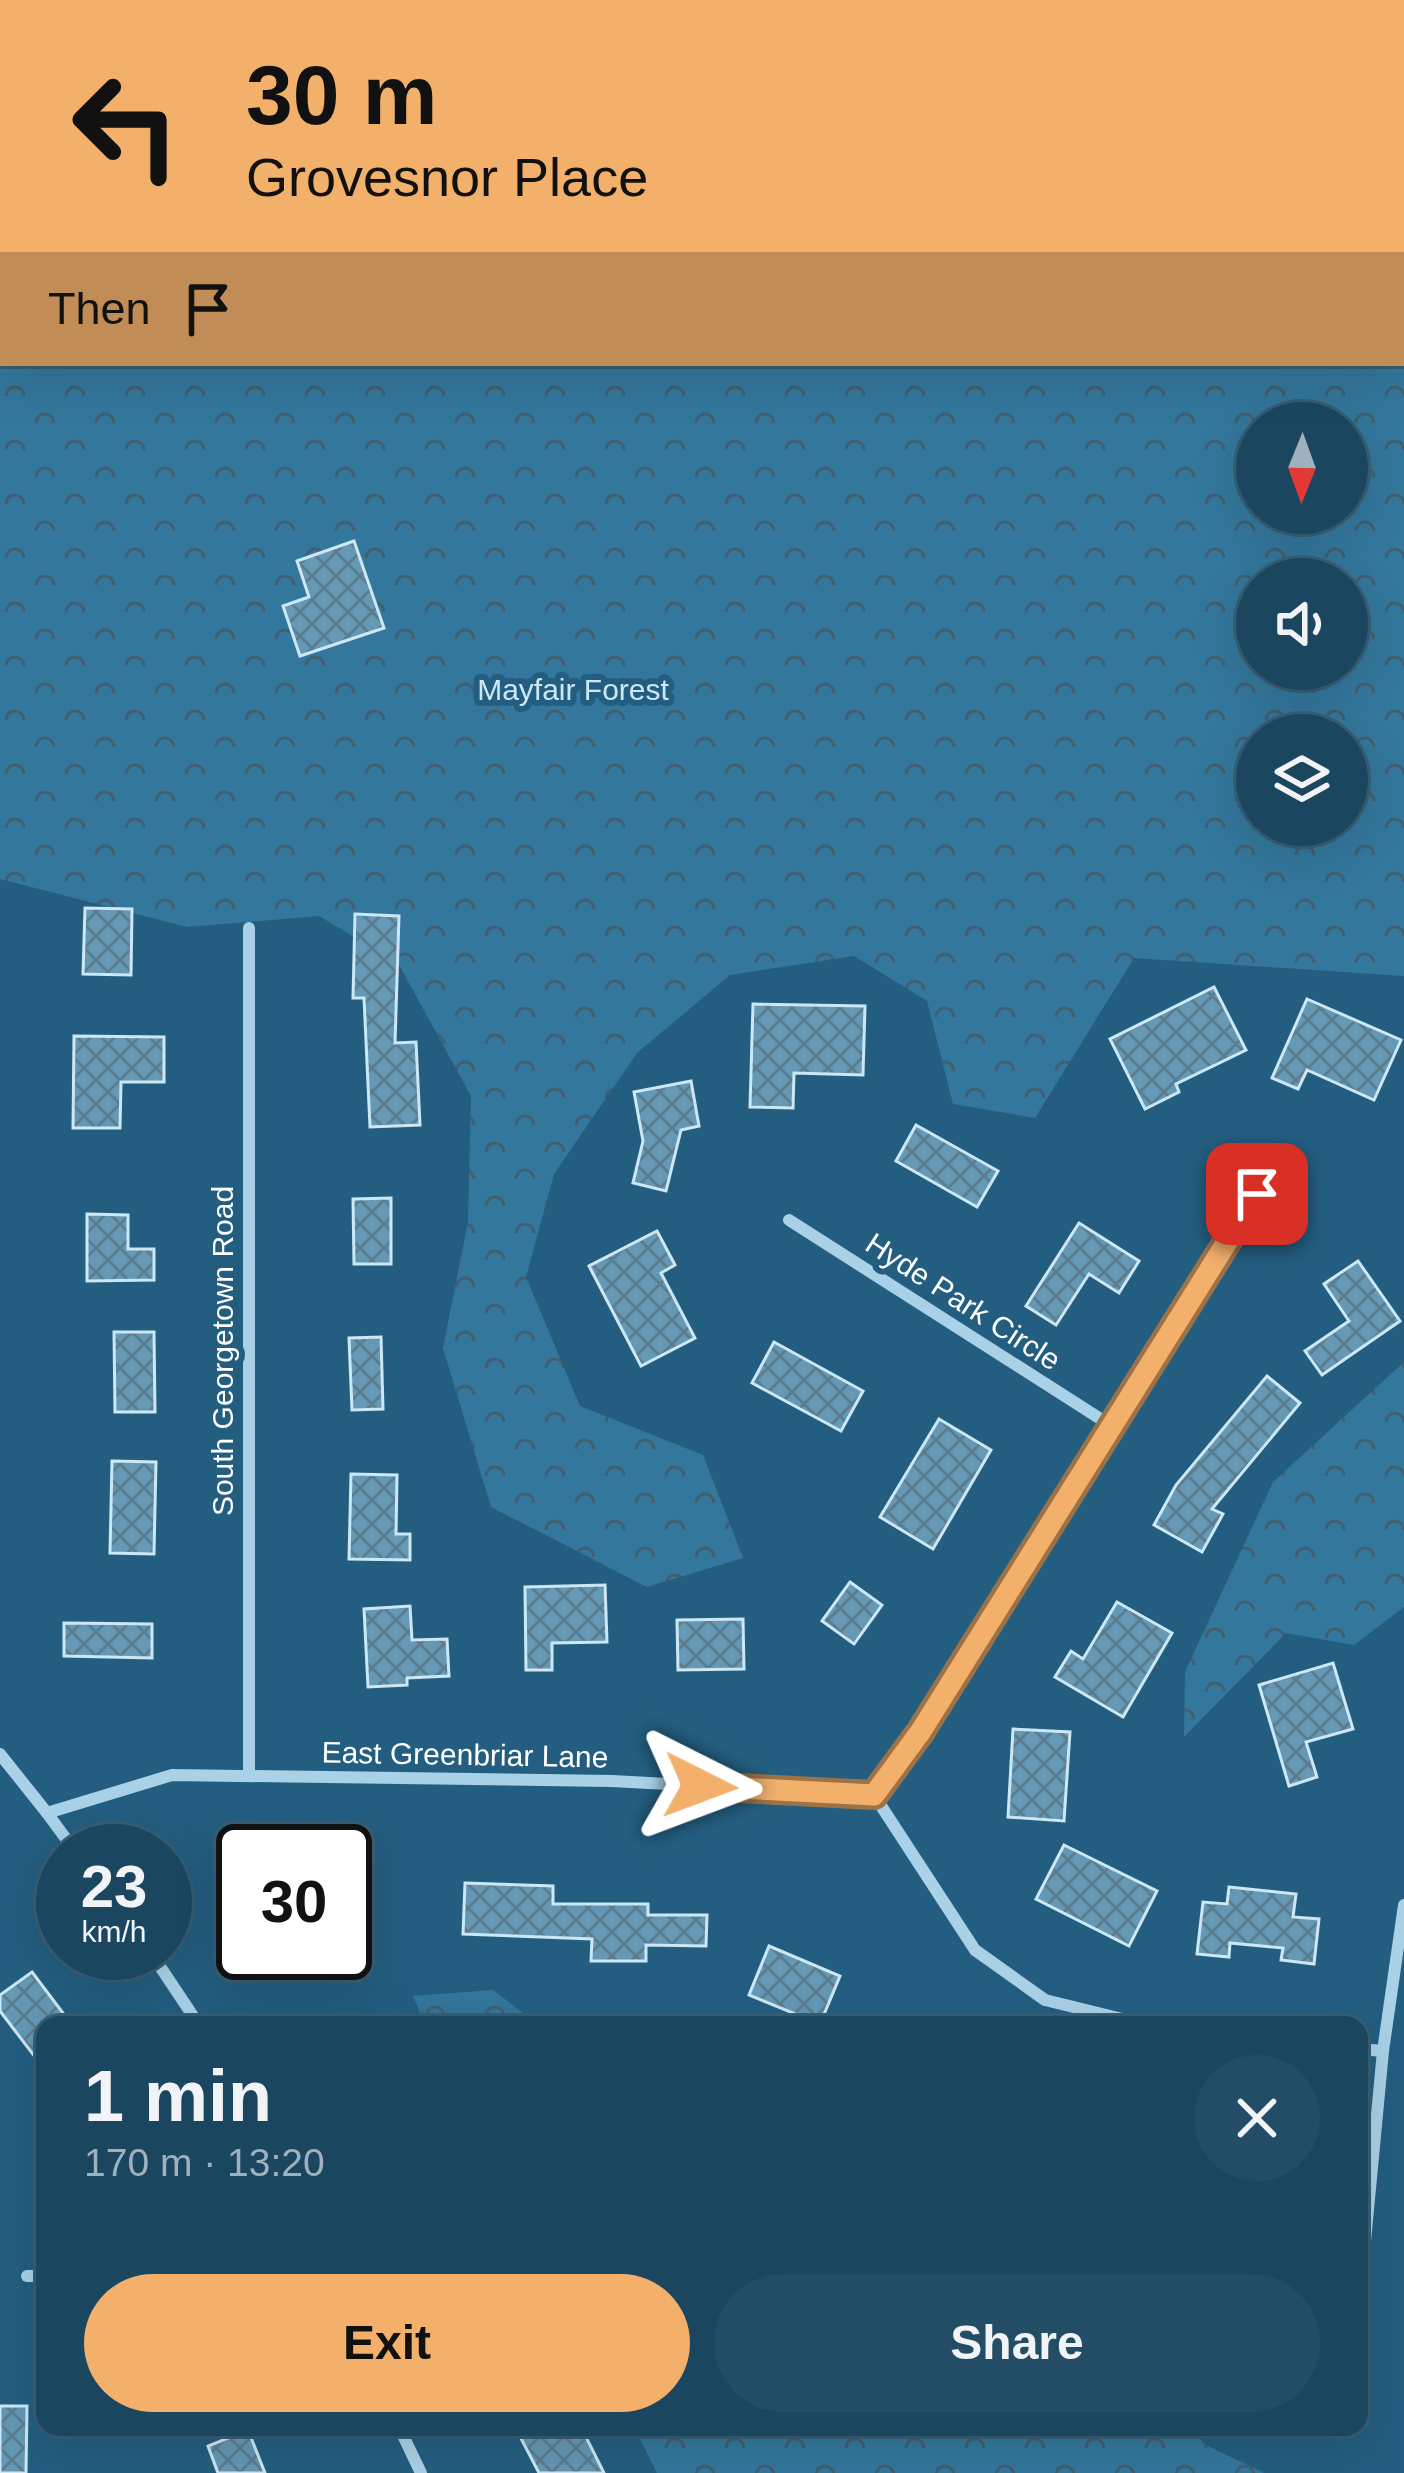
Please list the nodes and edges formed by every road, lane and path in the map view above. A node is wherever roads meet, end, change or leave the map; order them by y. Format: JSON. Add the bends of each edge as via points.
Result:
{"nodes":[{"id":1,"x":248,"y":928,"type":"dead end"},
{"id":2,"x":1257,"y":1194,"type":"dead end"},
{"id":3,"x":789,"y":1220,"type":"dead end"},
{"id":4,"x":1110,"y":1425,"type":"junction"},
{"id":5,"x":0,"y":1754,"type":"edge"},
{"id":6,"x":249,"y":1775,"type":"junction"},
{"id":7,"x":874,"y":1795,"type":"junction"},
{"id":8,"x":47,"y":1813,"type":"junction"},
{"id":9,"x":55,"y":1824,"type":"edge"},
{"id":10,"x":1404,"y":1905,"type":"edge"},
{"id":11,"x":169,"y":1980,"type":"edge"},
{"id":12,"x":193,"y":2016,"type":"edge"},
{"id":13,"x":1110,"y":2016,"type":"edge"},
{"id":14,"x":1368,"y":2050,"type":"edge"},
{"id":15,"x":1383,"y":2051,"type":"junction"},
{"id":16,"x":1368,"y":2210,"type":"edge"},
{"id":17,"x":27,"y":2276,"type":"dead end"},
{"id":18,"x":36,"y":2276,"type":"edge"},
{"id":19,"x":403,"y":2436,"type":"edge"},
{"id":20,"x":421,"y":2473,"type":"edge"}],
"edges":[{"from":1,"to":6,"type":"street","name":"South Georgetown Road"},
{"from":2,"to":4,"type":"street"},
{"from":3,"to":4,"type":"street","name":"Hyde Park Circle"},
{"from":4,"to":7,"type":"street"},
{"from":5,"to":8,"type":"street"},
{"from":6,"to":7,"type":"street","name":"East Greenbriar Lane"},
{"from":6,"to":8,"type":"street","name":"East Greenbriar Lane","via":[[172,1775]]},
{"from":7,"to":13,"type":"street","via":[[975,1950],[1045,2000]]},
{"from":8,"to":9,"type":"street"},
{"from":10,"to":15,"type":"street"},
{"from":11,"to":12,"type":"street"},
{"from":14,"to":15,"type":"street"},
{"from":15,"to":16,"type":"street"},
{"from":17,"to":18,"type":"street"},
{"from":19,"to":20,"type":"street"}]}
